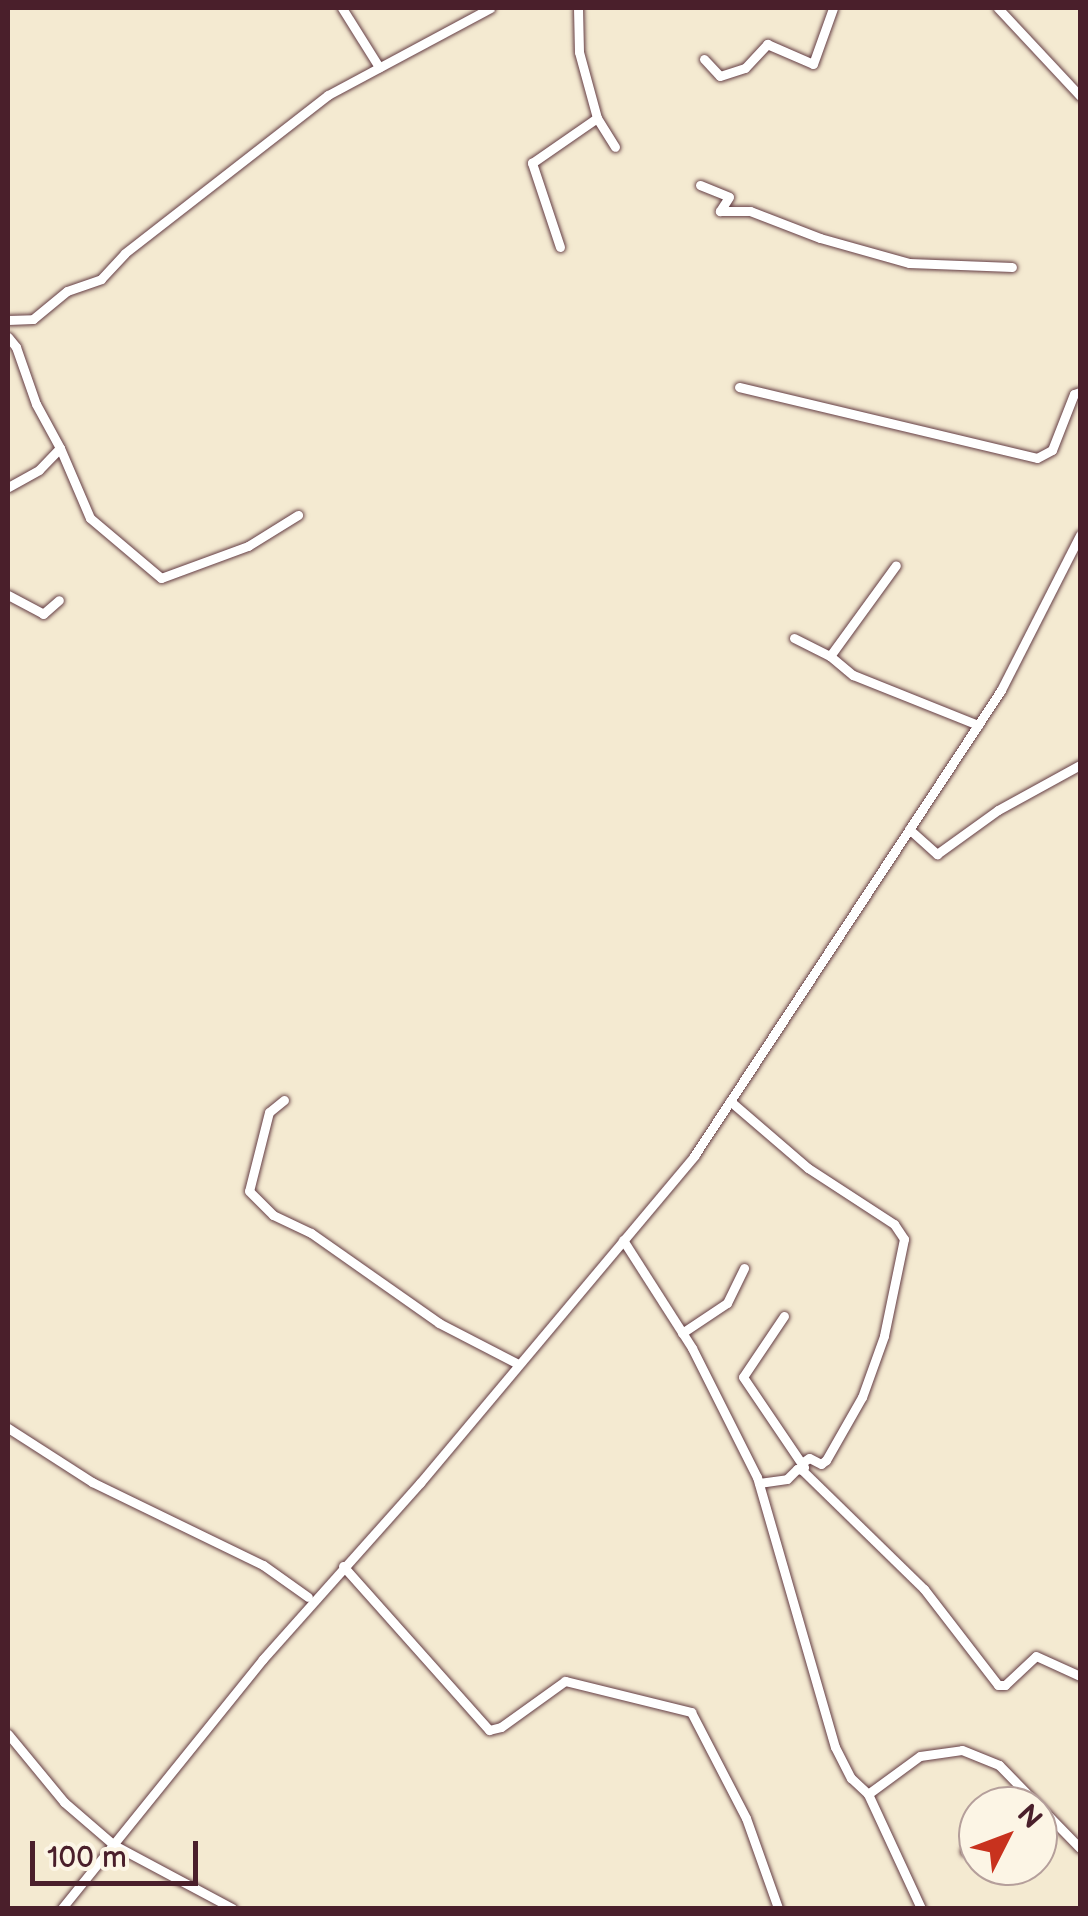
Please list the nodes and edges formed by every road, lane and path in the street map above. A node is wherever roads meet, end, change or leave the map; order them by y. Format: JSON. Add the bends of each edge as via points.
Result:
{"nodes":[{"id":1,"x":342,"y":8,"type":"edge"},
{"id":2,"x":490,"y":8,"type":"edge"},
{"id":3,"x":578,"y":8,"type":"edge"},
{"id":4,"x":832,"y":8,"type":"edge"},
{"id":5,"x":998,"y":8,"type":"edge"},
{"id":6,"x":704,"y":60,"type":"dead end"},
{"id":7,"x":379,"y":66,"type":"junction"},
{"id":8,"x":1080,"y":96,"type":"edge"},
{"id":9,"x":597,"y":118,"type":"junction"},
{"id":10,"x":615,"y":146,"type":"dead end"},
{"id":11,"x":700,"y":185,"type":"dead end"},
{"id":12,"x":560,"y":248,"type":"dead end"},
{"id":13,"x":1012,"y":268,"type":"dead end"},
{"id":14,"x":8,"y":320,"type":"edge"},
{"id":15,"x":8,"y":337,"type":"edge"},
{"id":16,"x":739,"y":387,"type":"dead end"},
{"id":17,"x":1080,"y":392,"type":"edge"},
{"id":18,"x":60,"y":448,"type":"junction"},
{"id":19,"x":8,"y":487,"type":"edge"},
{"id":20,"x":298,"y":515,"type":"dead end"},
{"id":21,"x":1080,"y":535,"type":"edge"},
{"id":22,"x":896,"y":565,"type":"dead end"},
{"id":23,"x":8,"y":595,"type":"edge"},
{"id":24,"x":59,"y":600,"type":"dead end"},
{"id":25,"x":794,"y":638,"type":"dead end"},
{"id":26,"x":830,"y":656,"type":"junction"},
{"id":27,"x":978,"y":725,"type":"junction"},
{"id":28,"x":1080,"y":765,"type":"edge"},
{"id":29,"x":909,"y":829,"type":"junction"},
{"id":30,"x":284,"y":1100,"type":"dead end"},
{"id":31,"x":730,"y":1101,"type":"junction"},
{"id":32,"x":624,"y":1240,"type":"junction"},
{"id":33,"x":744,"y":1268,"type":"dead end"},
{"id":34,"x":784,"y":1316,"type":"dead end"},
{"id":35,"x":682,"y":1333,"type":"junction"},
{"id":36,"x":518,"y":1364,"type":"junction"},
{"id":37,"x":8,"y":1428,"type":"edge"},
{"id":38,"x":803,"y":1466,"type":"junction"},
{"id":39,"x":759,"y":1484,"type":"junction"},
{"id":40,"x":343,"y":1566,"type":"junction"},
{"id":41,"x":308,"y":1597,"type":"dead end"},
{"id":42,"x":1080,"y":1676,"type":"edge"},
{"id":43,"x":8,"y":1734,"type":"edge"},
{"id":44,"x":1015,"y":1786,"type":"edge"},
{"id":45,"x":868,"y":1794,"type":"junction"},
{"id":46,"x":1058,"y":1829,"type":"edge"},
{"id":47,"x":114,"y":1844,"type":"junction"},
{"id":48,"x":1080,"y":1848,"type":"edge"},
{"id":49,"x":62,"y":1908,"type":"edge"},
{"id":50,"x":232,"y":1908,"type":"edge"},
{"id":51,"x":778,"y":1908,"type":"edge"},
{"id":52,"x":920,"y":1908,"type":"edge"}],
"edges":[{"from":1,"to":7,"type":"street"},
{"from":2,"to":7,"type":"street"},
{"from":3,"to":9,"type":"street","via":[[580,52]]},
{"from":4,"to":6,"type":"street","via":[[813,64],[767,44],[746,68],[720,76]]},
{"from":5,"to":8,"type":"street"},
{"from":7,"to":14,"type":"street","via":[[328,95],[124,253],[101,278],[67,290],[33,319]]},
{"from":9,"to":10,"type":"street"},
{"from":9,"to":12,"type":"street","via":[[532,163]]},
{"from":11,"to":13,"type":"street","via":[[729,197],[720,211],[750,211],[909,263]]},
{"from":15,"to":18,"type":"street"},
{"from":16,"to":17,"type":"street","via":[[1037,458],[1052,450]]},
{"from":18,"to":19,"type":"street"},
{"from":18,"to":20,"type":"street","via":[[90,518],[161,578],[248,546]]},
{"from":21,"to":27,"type":"street"},
{"from":22,"to":26,"type":"street"},
{"from":23,"to":24,"type":"street","via":[[43,614]]},
{"from":25,"to":26,"type":"street"},
{"from":26,"to":27,"type":"street","via":[[853,675]]},
{"from":27,"to":29,"type":"street"},
{"from":28,"to":29,"type":"street","via":[[998,810],[937,854]]},
{"from":29,"to":31,"type":"street"},
{"from":30,"to":36,"type":"street","via":[[269,1112],[249,1191],[273,1215],[311,1233],[440,1323]]},
{"from":31,"to":32,"type":"street"},
{"from":31,"to":38,"type":"street","via":[[808,1168],[894,1224],[904,1239],[884,1336],[862,1397],[826,1460],[809,1458]]},
{"from":32,"to":35,"type":"street"},
{"from":32,"to":36,"type":"street"},
{"from":33,"to":35,"type":"street","via":[[728,1303]]},
{"from":34,"to":38,"type":"street","via":[[743,1377]]},
{"from":35,"to":39,"type":"street"},
{"from":36,"to":40,"type":"street"},
{"from":37,"to":41,"type":"street","via":[[92,1482],[263,1565]]},
{"from":38,"to":39,"type":"street","via":[[787,1479]]},
{"from":38,"to":42,"type":"street","via":[[924,1590],[998,1685],[1036,1656]]},
{"from":39,"to":45,"type":"street","via":[[835,1747]]},
{"from":40,"to":47,"type":"street"},
{"from":40,"to":51,"type":"street","via":[[489,1730],[565,1681],[692,1712],[746,1818]]},
{"from":43,"to":47,"type":"street","via":[[64,1802]]},
{"from":44,"to":45,"type":"street","via":[[999,1765],[962,1750],[920,1756]]},
{"from":45,"to":52,"type":"street"},
{"from":46,"to":48,"type":"street"},
{"from":47,"to":49,"type":"street"},
{"from":47,"to":50,"type":"street"}]}
